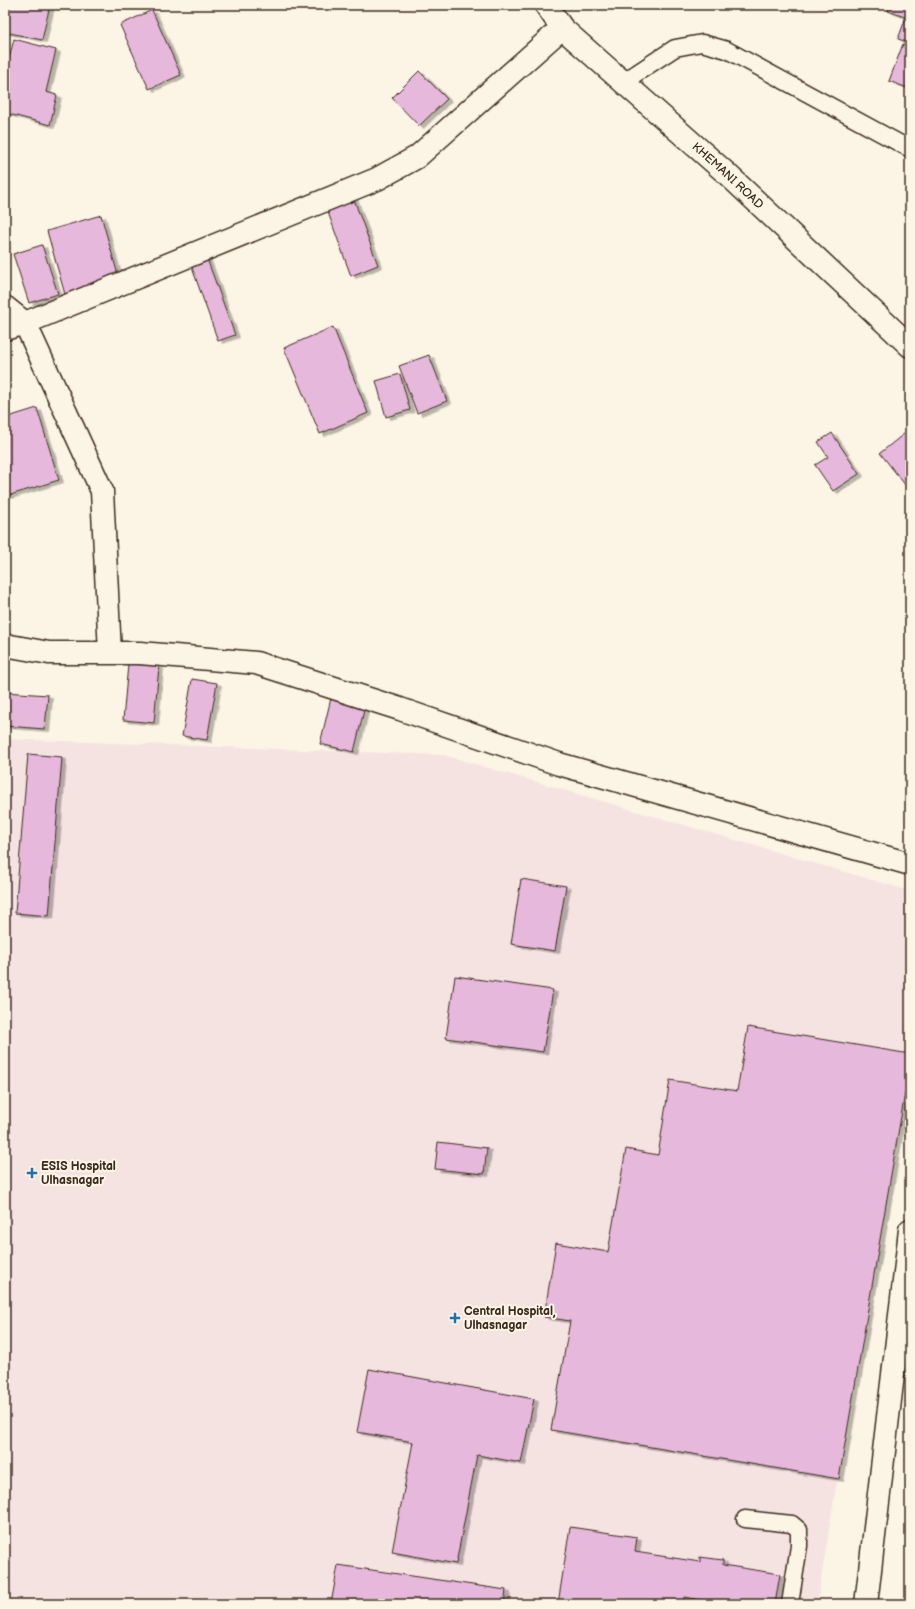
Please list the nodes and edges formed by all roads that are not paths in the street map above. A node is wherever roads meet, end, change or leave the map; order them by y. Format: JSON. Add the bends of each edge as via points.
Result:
{"nodes":[{"id":1,"x":546,"y":5,"type":"edge"},
{"id":2,"x":562,"y":28,"type":"junction"},
{"id":3,"x":623,"y":82,"type":"junction"},
{"id":4,"x":910,"y":149,"type":"edge"},
{"id":5,"x":5,"y":307,"type":"edge"},
{"id":6,"x":26,"y":323,"type":"junction"},
{"id":7,"x":5,"y":329,"type":"edge"},
{"id":8,"x":910,"y":346,"type":"edge"},
{"id":9,"x":5,"y":645,"type":"edge"},
{"id":10,"x":110,"y":653,"type":"junction"},
{"id":11,"x":910,"y":864,"type":"edge"},
{"id":12,"x":910,"y":1230,"type":"edge"},
{"id":13,"x":908,"y":1268,"type":"edge"},
{"id":14,"x":744,"y":1519,"type":"dead end"},
{"id":15,"x":790,"y":1604,"type":"edge"},
{"id":16,"x":866,"y":1604,"type":"edge"}],
"edges":[{"from":1,"to":2,"type":"street","name":"KHEMANI ROAD"},
{"from":2,"to":3,"type":"street","name":"KHEMANI ROAD"},
{"from":2,"to":6,"type":"street","via":[[417,157],[377,179]]},
{"from":3,"to":4,"type":"lane","via":[[676,48],[702,43],[726,50]]},
{"from":3,"to":8,"type":"street","name":"KHEMANI ROAD","via":[[726,174]]},
{"from":5,"to":6,"type":"street"},
{"from":6,"to":7,"type":"street"},
{"from":6,"to":10,"type":"street","via":[[102,491]]},
{"from":9,"to":10,"type":"street","via":[[49,654]]},
{"from":10,"to":11,"type":"street","via":[[140,653],[256,663],[392,706],[559,764]]},
{"from":12,"to":13,"type":"street"},
{"from":13,"to":16,"type":"street"},
{"from":14,"to":15,"type":"lane","via":[[792,1524],[799,1530]]}]}
